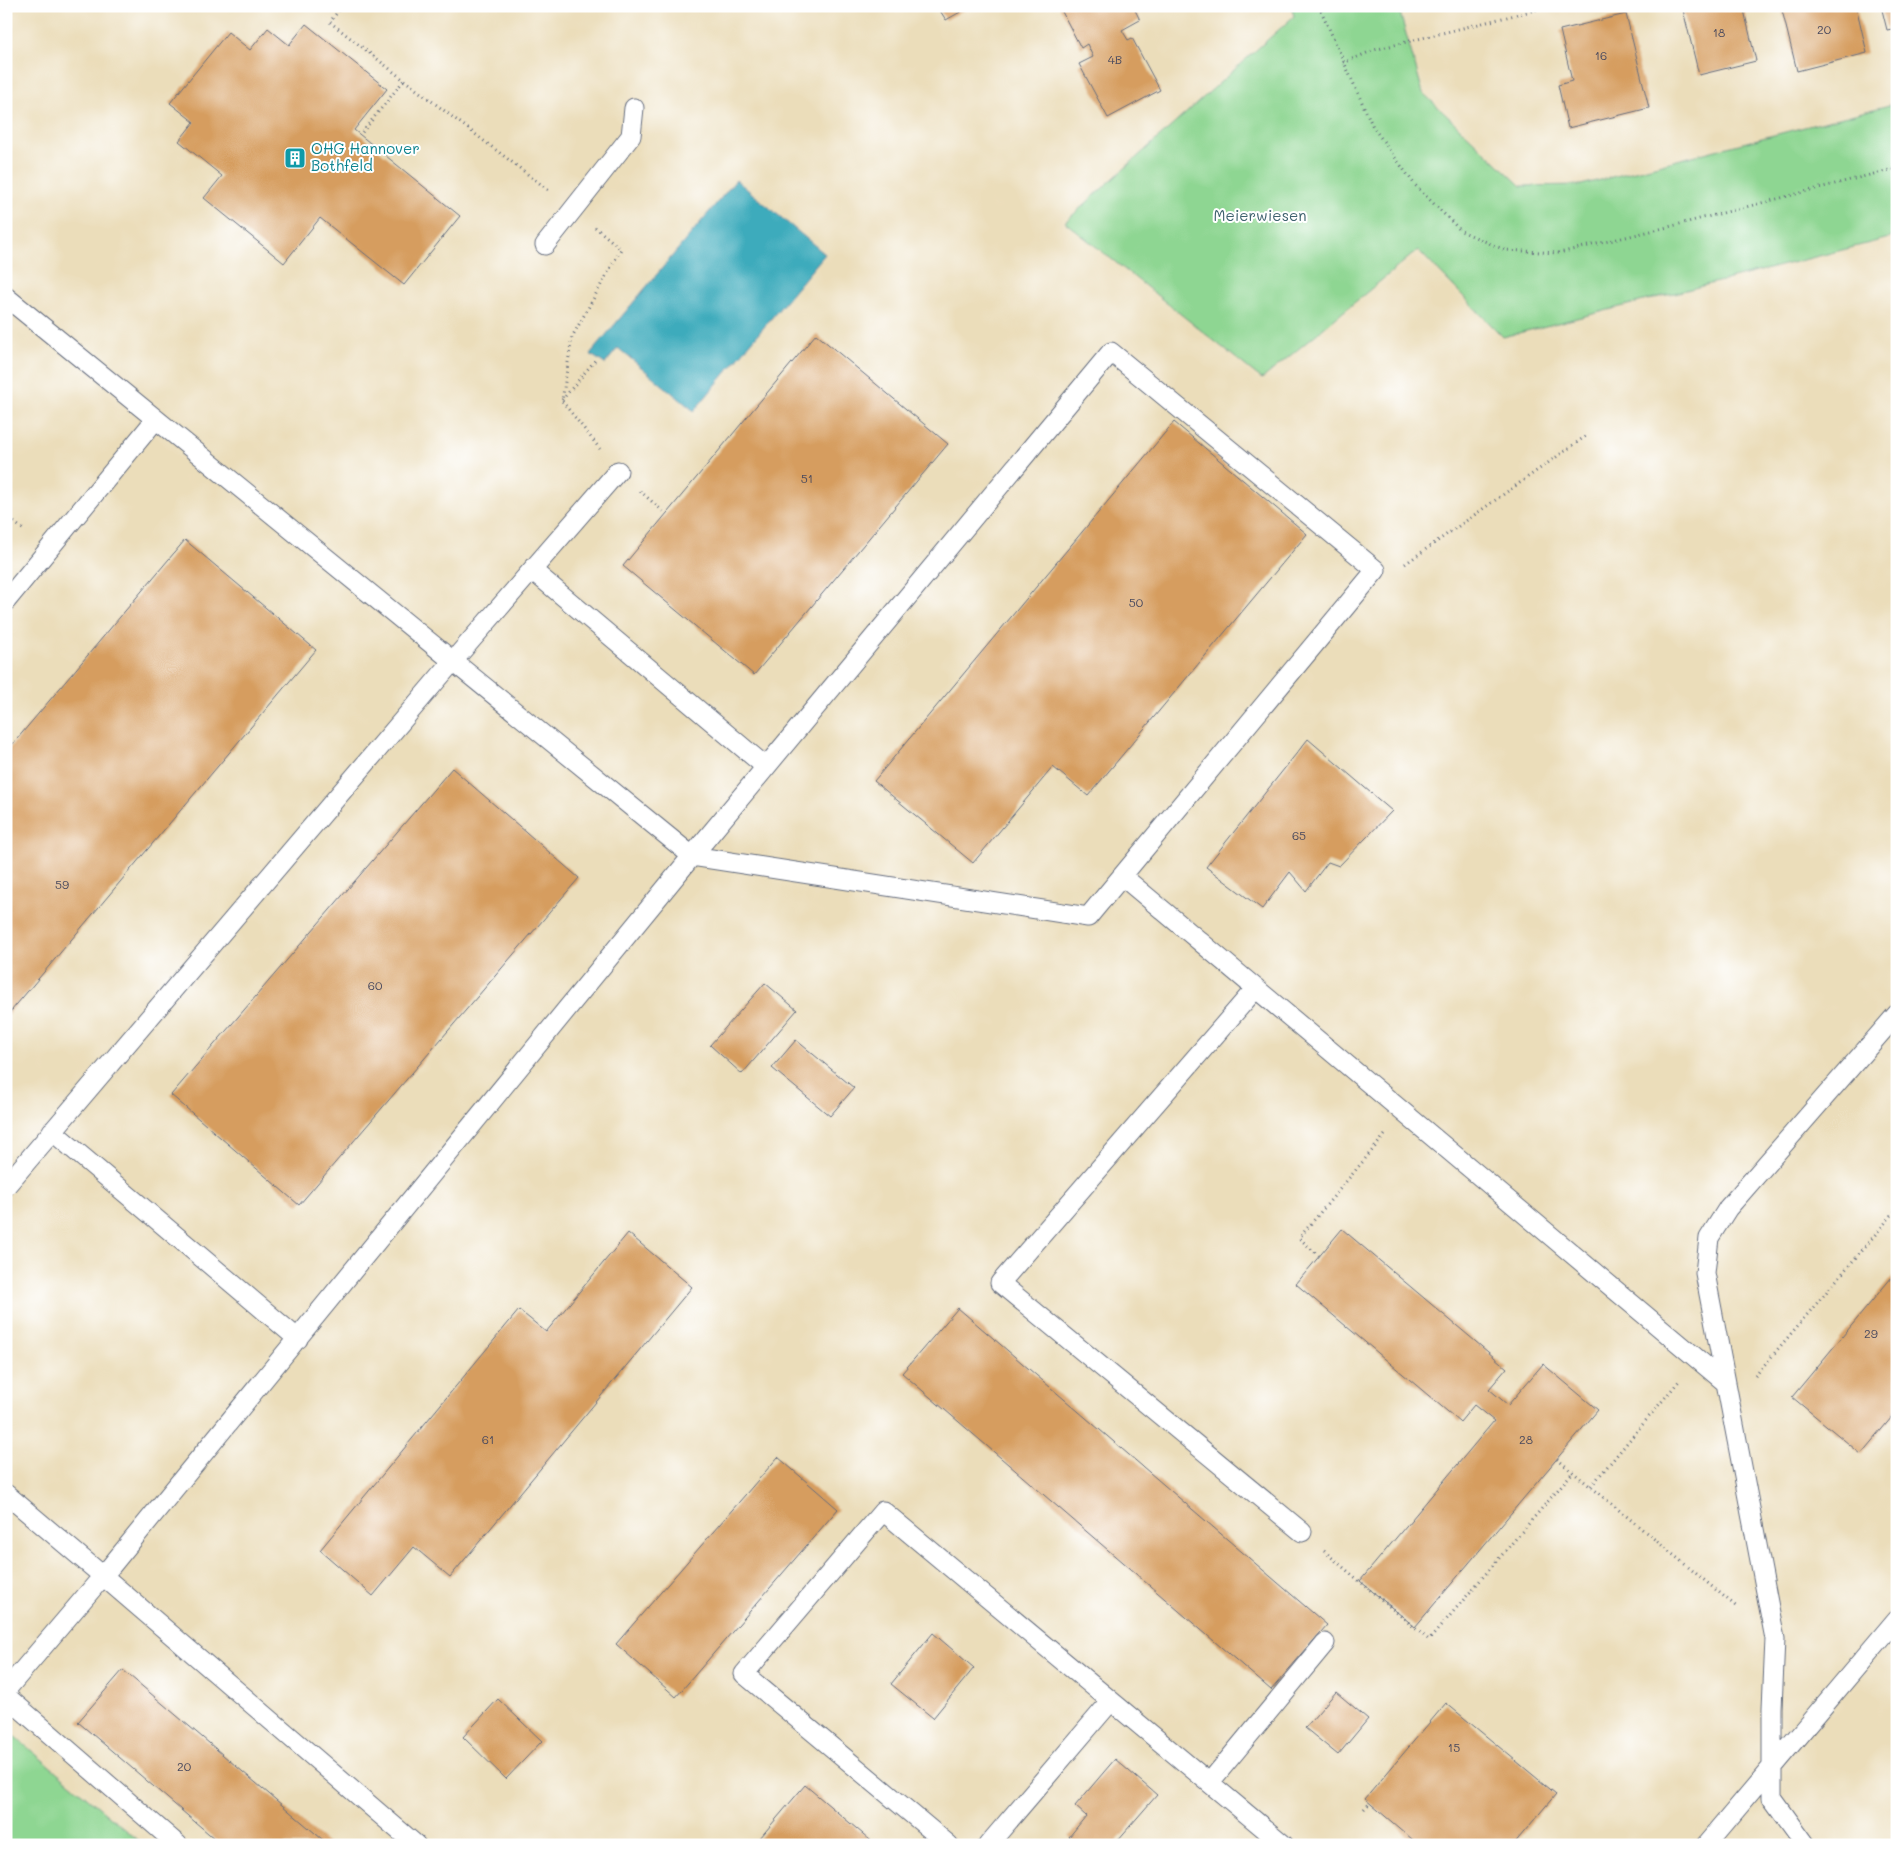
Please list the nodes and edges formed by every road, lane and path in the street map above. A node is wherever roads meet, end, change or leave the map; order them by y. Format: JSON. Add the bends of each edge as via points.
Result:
{"nodes":[{"id":1,"x":342,"y":6,"type":"edge"},
{"id":2,"x":1551,"y":6,"type":"edge"},
{"id":3,"x":1319,"y":7,"type":"edge"},
{"id":4,"x":1343,"y":63,"type":"junction"},
{"id":5,"x":634,"y":108,"type":"dead end"},
{"id":6,"x":360,"y":134,"type":"dead end"},
{"id":7,"x":1897,"y":168,"type":"edge"},
{"id":8,"x":545,"y":245,"type":"dead end"},
{"id":9,"x":6,"y":297,"type":"edge"},
{"id":10,"x":597,"y":358,"type":"dead end"},
{"id":11,"x":156,"y":419,"type":"junction"},
{"id":12,"x":1586,"y":436,"type":"dead end"},
{"id":13,"x":618,"y":471,"type":"joint"},
{"id":14,"x":656,"y":506,"type":"dead end"},
{"id":15,"x":666,"y":514,"type":"dead end"},
{"id":16,"x":532,"y":570,"type":"junction"},
{"id":17,"x":1376,"y":570,"type":"junction"},
{"id":18,"x":6,"y":601,"type":"edge"},
{"id":19,"x":453,"y":661,"type":"junction"},
{"id":20,"x":766,"y":767,"type":"junction"},
{"id":21,"x":692,"y":856,"type":"junction"},
{"id":22,"x":1122,"y":876,"type":"junction"},
{"id":23,"x":1256,"y":988,"type":"junction"},
{"id":24,"x":1897,"y":1014,"type":"edge"},
{"id":25,"x":1404,"y":1112,"type":"junction"},
{"id":26,"x":52,"y":1131,"type":"junction"},
{"id":27,"x":6,"y":1186,"type":"edge"},
{"id":28,"x":1897,"y":1209,"type":"edge"},
{"id":29,"x":1320,"y":1256,"type":"dead end"},
{"id":30,"x":298,"y":1339,"type":"junction"},
{"id":31,"x":1697,"y":1359,"type":"junction"},
{"id":32,"x":1726,"y":1383,"type":"junction"},
{"id":33,"x":1730,"y":1405,"type":"junction"},
{"id":34,"x":1557,"y":1459,"type":"dead end"},
{"id":35,"x":1573,"y":1472,"type":"junction"},
{"id":36,"x":1591,"y":1486,"type":"junction"},
{"id":37,"x":6,"y":1494,"type":"edge"},
{"id":38,"x":1302,"y":1532,"type":"joint"},
{"id":39,"x":103,"y":1576,"type":"junction"},
{"id":40,"x":1897,"y":1619,"type":"edge"},
{"id":41,"x":1775,"y":1639,"type":"junction"},
{"id":42,"x":1325,"y":1643,"type":"dead end"},
{"id":43,"x":6,"y":1690,"type":"edge"},
{"id":44,"x":6,"y":1696,"type":"edge"},
{"id":45,"x":1110,"y":1701,"type":"junction"},
{"id":46,"x":1772,"y":1767,"type":"junction"},
{"id":47,"x":1210,"y":1782,"type":"junction"},
{"id":48,"x":1370,"y":1803,"type":"dead end"},
{"id":49,"x":1364,"y":1808,"type":"dead end"},
{"id":50,"x":178,"y":1845,"type":"edge"},
{"id":51,"x":416,"y":1845,"type":"edge"},
{"id":52,"x":948,"y":1845,"type":"edge"},
{"id":53,"x":988,"y":1845,"type":"edge"},
{"id":54,"x":1284,"y":1845,"type":"edge"},
{"id":55,"x":1706,"y":1845,"type":"edge"},
{"id":56,"x":1806,"y":1845,"type":"edge"}],
"edges":[{"from":1,"to":6,"type":"path","via":[[330,22],[404,80]]},
{"from":2,"to":4,"type":"path","via":[[1374,50]]},
{"from":3,"to":4,"type":"path"},
{"from":4,"to":7,"type":"path","via":[[1373,127],[1415,185],[1461,231],[1505,250],[1559,253]]},
{"from":5,"to":8,"type":"lane","via":[[631,136]]},
{"from":9,"to":11,"type":"lane"},
{"from":10,"to":13,"type":"path","via":[[562,401]]},
{"from":11,"to":18,"type":"lane"},
{"from":11,"to":19,"type":"lane"},
{"from":12,"to":17,"type":"path","via":[[1397,569]]},
{"from":13,"to":16,"type":"lane"},
{"from":14,"to":15,"type":"path"},
{"from":16,"to":19,"type":"lane"},
{"from":16,"to":20,"type":"lane"},
{"from":17,"to":20,"type":"lane","via":[[1111,352]]},
{"from":17,"to":22,"type":"lane"},
{"from":19,"to":21,"type":"lane"},
{"from":19,"to":26,"type":"lane"},
{"from":20,"to":21,"type":"lane"},
{"from":21,"to":22,"type":"lane","via":[[1088,917]]},
{"from":21,"to":30,"type":"lane"},
{"from":22,"to":23,"type":"lane"},
{"from":23,"to":25,"type":"lane"},
{"from":23,"to":38,"type":"lane","via":[[1000,1283]]},
{"from":24,"to":32,"type":"lane","via":[[1728,1208],[1709,1238],[1705,1274]]},
{"from":25,"to":29,"type":"path","via":[[1299,1238]]},
{"from":25,"to":31,"type":"lane"},
{"from":26,"to":27,"type":"lane"},
{"from":26,"to":30,"type":"lane"},
{"from":28,"to":33,"type":"path"},
{"from":30,"to":39,"type":"lane"},
{"from":31,"to":32,"type":"lane"},
{"from":31,"to":36,"type":"path"},
{"from":32,"to":33,"type":"lane"},
{"from":33,"to":41,"type":"lane"},
{"from":34,"to":35,"type":"path"},
{"from":35,"to":36,"type":"path"},
{"from":35,"to":38,"type":"path","via":[[1429,1640]]},
{"from":36,"to":41,"type":"path"},
{"from":37,"to":39,"type":"lane"},
{"from":39,"to":43,"type":"lane"},
{"from":39,"to":51,"type":"lane"},
{"from":40,"to":46,"type":"lane"},
{"from":41,"to":46,"type":"lane"},
{"from":42,"to":47,"type":"lane"},
{"from":44,"to":50,"type":"lane"},
{"from":45,"to":47,"type":"lane"},
{"from":45,"to":52,"type":"lane","via":[[883,1510],[744,1674]]},
{"from":45,"to":53,"type":"lane"},
{"from":46,"to":55,"type":"lane"},
{"from":46,"to":56,"type":"lane","via":[[1772,1798]]},
{"from":47,"to":54,"type":"lane"},
{"from":48,"to":49,"type":"path"}]}
